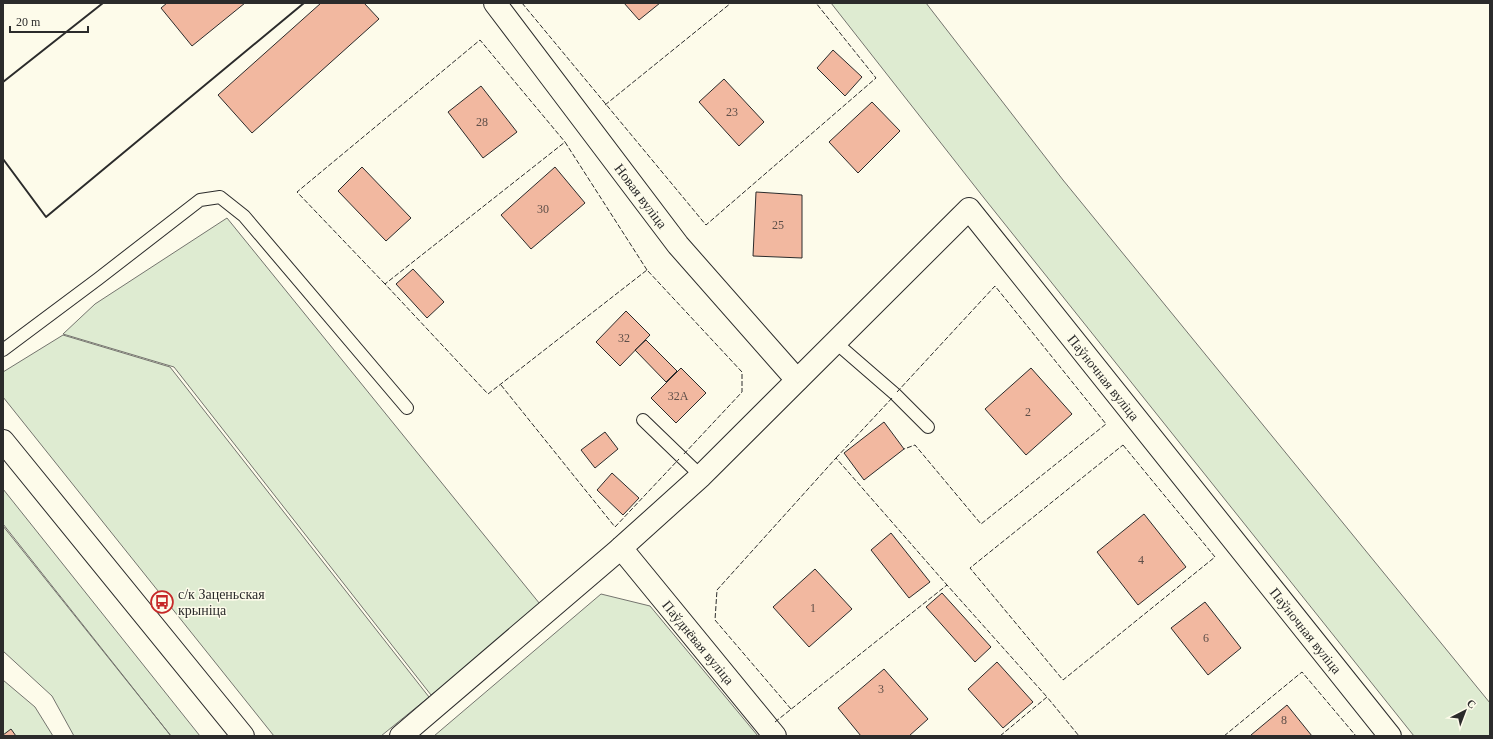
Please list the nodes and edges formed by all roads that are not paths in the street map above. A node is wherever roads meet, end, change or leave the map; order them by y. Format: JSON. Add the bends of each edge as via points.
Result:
{"nodes":[{"id":1,"x":495,"y":3,"type":"edge"},
{"id":2,"x":835,"y":342,"type":"junction"},
{"id":3,"x":3,"y":350,"type":"edge"},
{"id":4,"x":797,"y":380,"type":"junction"},
{"id":5,"x":407,"y":408,"type":"dead end"},
{"id":6,"x":643,"y":420,"type":"dead end"},
{"id":7,"x":928,"y":427,"type":"dead end"},
{"id":8,"x":3,"y":441,"type":"edge"},
{"id":9,"x":701,"y":476,"type":"junction"},
{"id":10,"x":621,"y":548,"type":"junction"},
{"id":11,"x":243,"y":736,"type":"edge"},
{"id":12,"x":400,"y":736,"type":"edge"},
{"id":13,"x":775,"y":736,"type":"edge"},
{"id":14,"x":1390,"y":736,"type":"edge"}],
"edges":[{"from":1,"to":4,"type":"street","name":"Новая вуліца","via":[[678,245]]},
{"from":2,"to":4,"type":"street","name":"Паўночная вуліца"},
{"from":2,"to":7,"type":"lane","via":[[895,394]]},
{"from":2,"to":14,"type":"street","name":"Паўночная вуліца","via":[[969,209]]},
{"from":3,"to":5,"type":"lane","via":[[200,200],[220,197],[244,216]]},
{"from":4,"to":9,"type":"street","name":"Паўночная вуліца"},
{"from":6,"to":9,"type":"lane"},
{"from":8,"to":11,"type":"street"},
{"from":9,"to":10,"type":"street","name":"Паўночная вуліца"},
{"from":10,"to":12,"type":"street","name":"Паўночная вуліца"},
{"from":10,"to":13,"type":"street","name":"Паўднёвая вуліца"}]}
